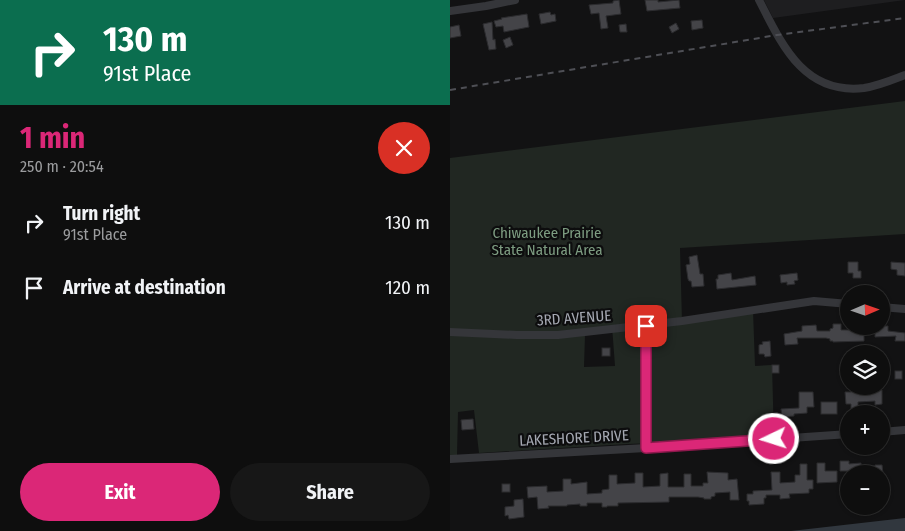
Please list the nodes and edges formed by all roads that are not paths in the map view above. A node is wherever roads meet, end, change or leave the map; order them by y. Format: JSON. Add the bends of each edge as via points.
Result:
{"nodes":[{"id":1,"x":515,"y":0,"type":"edge"},
{"id":2,"x":759,"y":0,"type":"edge"},
{"id":3,"x":450,"y":11,"type":"edge"},
{"id":4,"x":905,"y":75,"type":"edge"},
{"id":5,"x":840,"y":303,"type":"edge"},
{"id":6,"x":890,"y":308,"type":"edge"},
{"id":7,"x":905,"y":309,"type":"edge"},
{"id":8,"x":646,"y":326,"type":"junction"},
{"id":9,"x":450,"y":332,"type":"edge"},
{"id":10,"x":905,"y":430,"type":"edge"},
{"id":11,"x":890,"y":431,"type":"edge"},
{"id":12,"x":840,"y":435,"type":"edge"},
{"id":13,"x":646,"y":448,"type":"junction"},
{"id":14,"x":450,"y":459,"type":"edge"}],
"edges":[{"from":1,"to":3,"type":"street"},
{"from":2,"to":4,"type":"street","via":[[788,54],[822,82],[839,87],[864,88]]},
{"from":5,"to":8,"type":"street","name":"3RD AVENUE","via":[[814,301]]},
{"from":6,"to":7,"type":"street"},
{"from":8,"to":9,"type":"street","name":"3RD AVENUE","via":[[558,335]]},
{"from":8,"to":13,"type":"street"},
{"from":10,"to":11,"type":"street"},
{"from":12,"to":13,"type":"street","name":"LAKESHORE DRIVE"},
{"from":13,"to":14,"type":"street","name":"LAKESHORE DRIVE"}]}
